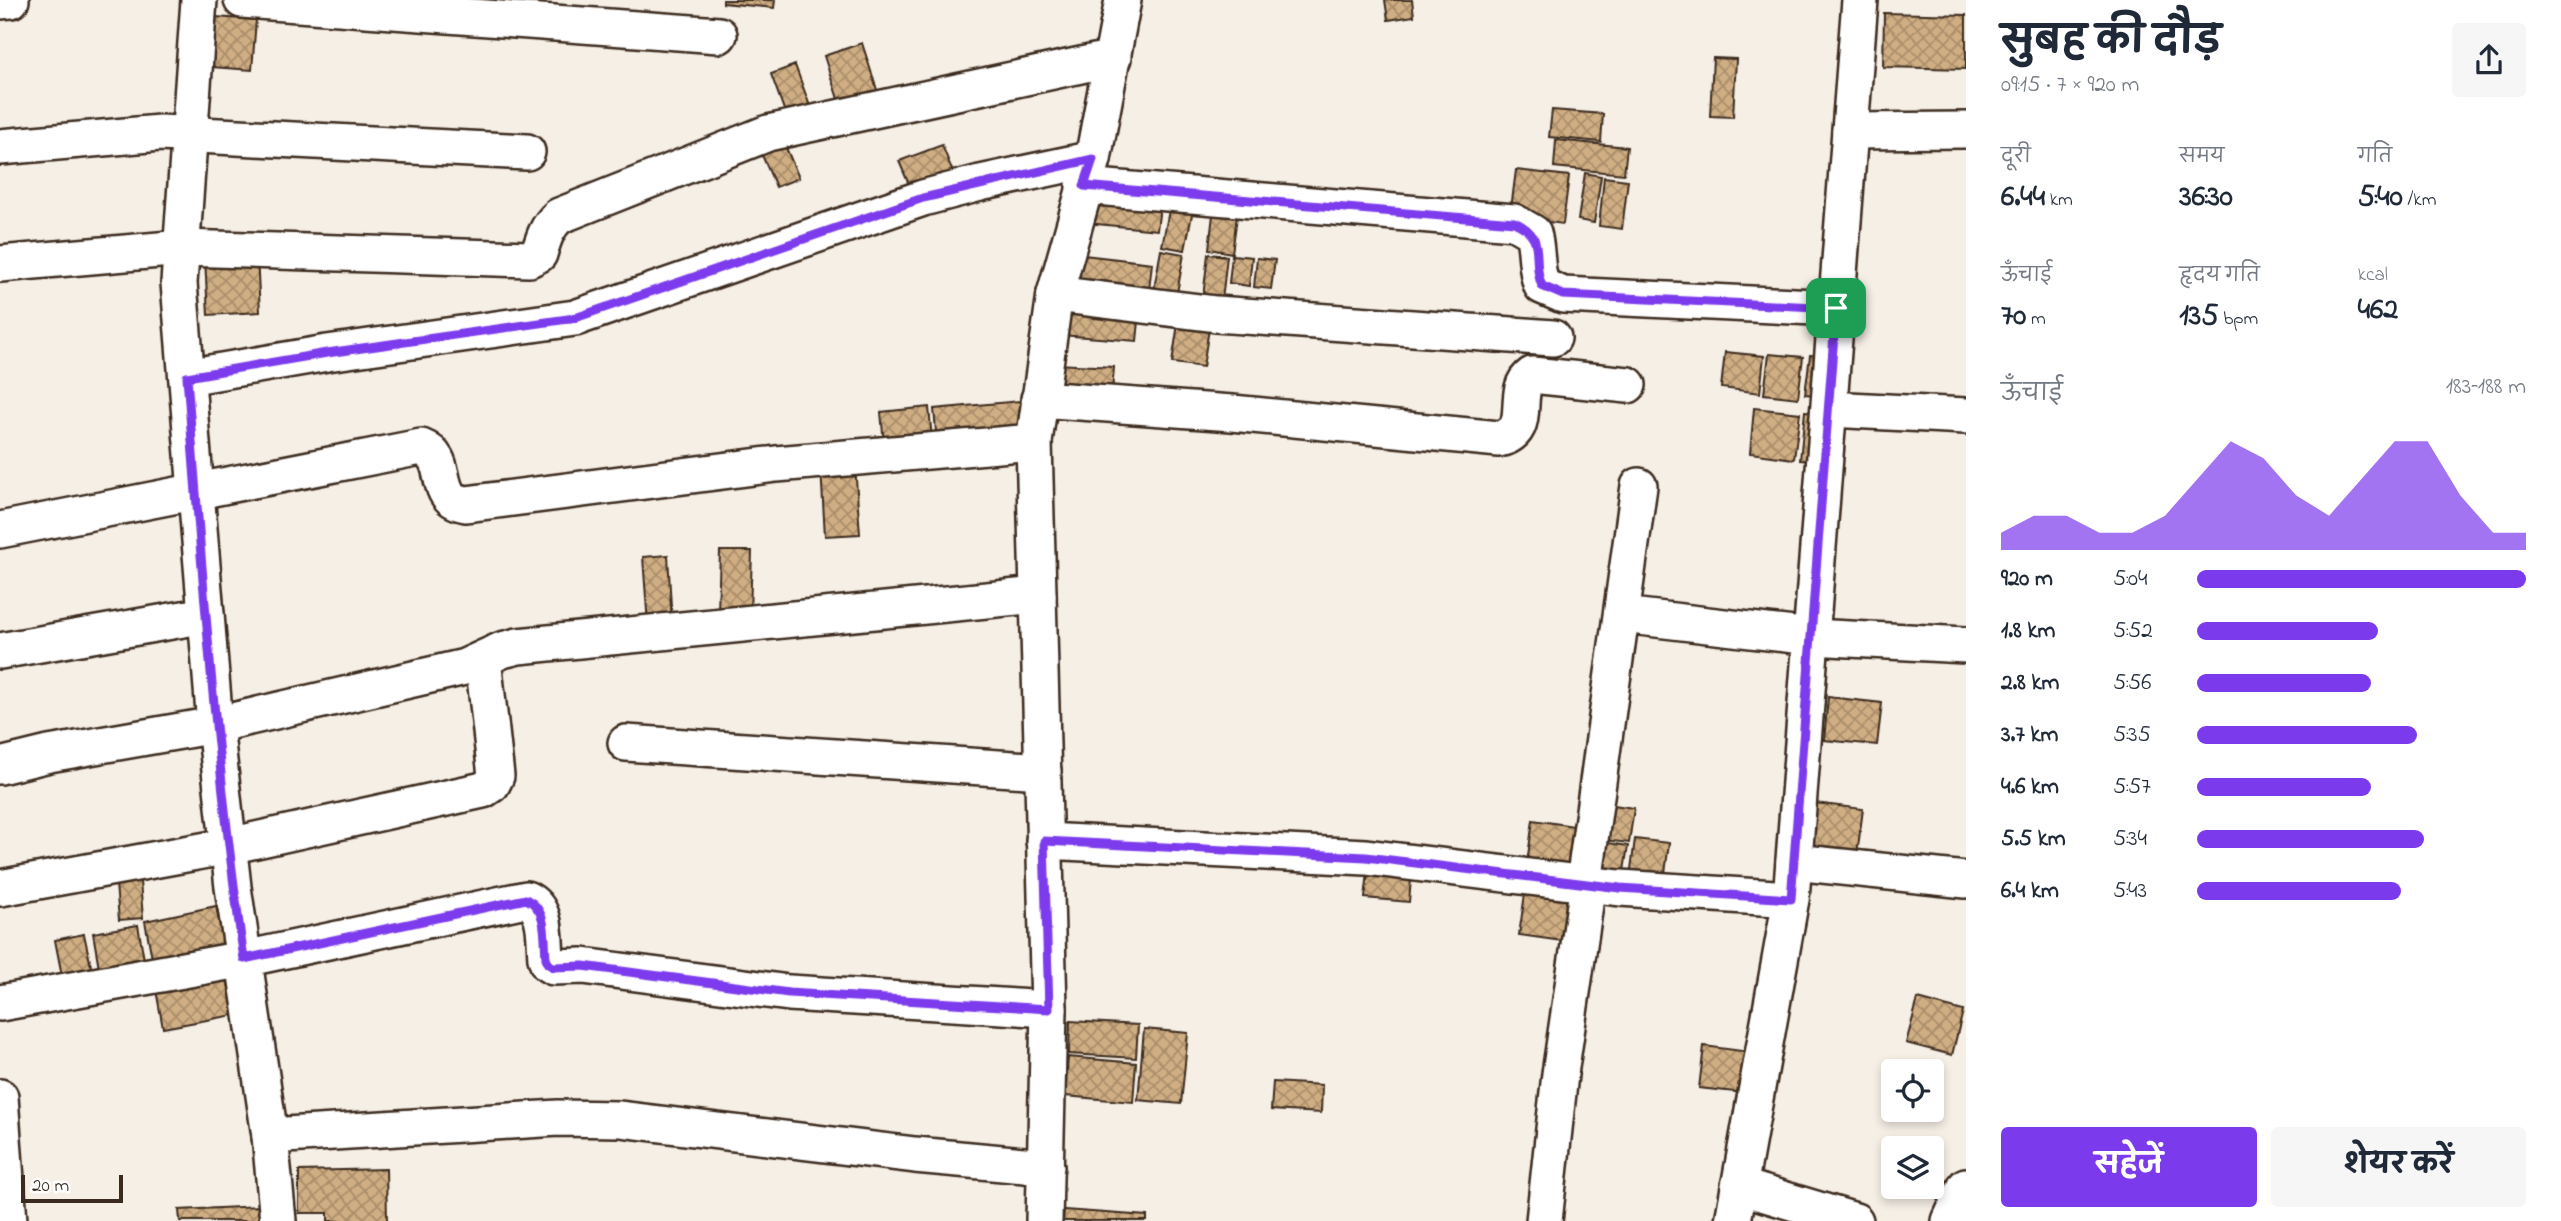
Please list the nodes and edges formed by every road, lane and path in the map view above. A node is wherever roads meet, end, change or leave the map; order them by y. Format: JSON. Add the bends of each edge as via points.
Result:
{"nodes":[{"id":1,"x":11,"y":0,"type":"edge"},
{"id":2,"x":199,"y":0,"type":"edge"},
{"id":3,"x":242,"y":0,"type":"edge"},
{"id":4,"x":1122,"y":0,"type":"edge"},
{"id":5,"x":1860,"y":0,"type":"edge"},
{"id":6,"x":0,"y":1,"type":"edge"},
{"id":7,"x":719,"y":35,"type":"dead end"},
{"id":8,"x":1113,"y":58,"type":"junction"},
{"id":9,"x":1966,"y":130,"type":"edge"},
{"id":10,"x":1850,"y":131,"type":"junction"},
{"id":11,"x":191,"y":134,"type":"junction"},
{"id":12,"x":0,"y":148,"type":"edge"},
{"id":13,"x":527,"y":152,"type":"dead end"},
{"id":14,"x":1088,"y":173,"type":"junction"},
{"id":15,"x":182,"y":248,"type":"junction"},
{"id":16,"x":0,"y":264,"type":"edge"},
{"id":17,"x":1055,"y":294,"type":"junction"},
{"id":18,"x":1836,"y":308,"type":"junction"},
{"id":19,"x":1553,"y":338,"type":"dead end"},
{"id":20,"x":187,"y":377,"type":"junction"},
{"id":21,"x":1628,"y":385,"type":"dead end"},
{"id":22,"x":1039,"y":398,"type":"junction"},
{"id":23,"x":1829,"y":409,"type":"junction"},
{"id":24,"x":1966,"y":416,"type":"edge"},
{"id":25,"x":1034,"y":442,"type":"junction"},
{"id":26,"x":1639,"y":486,"type":"dead end"},
{"id":27,"x":196,"y":492,"type":"junction"},
{"id":28,"x":0,"y":530,"type":"edge"},
{"id":29,"x":1038,"y":595,"type":"junction"},
{"id":30,"x":206,"y":615,"type":"junction"},
{"id":31,"x":1622,"y":615,"type":"junction"},
{"id":32,"x":1811,"y":637,"type":"junction"},
{"id":33,"x":1966,"y":645,"type":"edge"},
{"id":34,"x":0,"y":651,"type":"edge"},
{"id":35,"x":484,"y":659,"type":"junction"},
{"id":36,"x":215,"y":725,"type":"junction"},
{"id":37,"x":626,"y":743,"type":"dead end"},
{"id":38,"x":0,"y":766,"type":"edge"},
{"id":39,"x":1043,"y":771,"type":"junction"},
{"id":40,"x":1044,"y":841,"type":"junction"},
{"id":41,"x":229,"y":846,"type":"junction"},
{"id":42,"x":1794,"y":862,"type":"junction"},
{"id":43,"x":1966,"y":880,"type":"edge"},
{"id":44,"x":1586,"y":883,"type":"junction"},
{"id":45,"x":0,"y":888,"type":"edge"},
{"id":46,"x":1791,"y":899,"type":"junction"},
{"id":47,"x":244,"y":959,"type":"junction"},
{"id":48,"x":0,"y":1003,"type":"edge"},
{"id":49,"x":1049,"y":1009,"type":"junction"},
{"id":50,"x":0,"y":1097,"type":"edge"},
{"id":51,"x":270,"y":1136,"type":"junction"},
{"id":52,"x":1046,"y":1167,"type":"junction"},
{"id":53,"x":1740,"y":1186,"type":"junction"},
{"id":54,"x":1966,"y":1186,"type":"edge"},
{"id":55,"x":9,"y":1221,"type":"edge"},
{"id":56,"x":278,"y":1221,"type":"edge"},
{"id":57,"x":1044,"y":1221,"type":"edge"},
{"id":58,"x":1544,"y":1221,"type":"edge"},
{"id":59,"x":1733,"y":1221,"type":"edge"},
{"id":60,"x":1856,"y":1221,"type":"edge"},
{"id":61,"x":1950,"y":1221,"type":"edge"}],
"edges":[{"from":1,"to":6,"type":"street"},
{"from":2,"to":11,"type":"street"},
{"from":3,"to":7,"type":"street"},
{"from":4,"to":8,"type":"street"},
{"from":5,"to":10,"type":"street"},
{"from":8,"to":14,"type":"street"},
{"from":8,"to":15,"type":"street","via":[[768,133],[559,216],[544,236],[539,254],[529,259]]},
{"from":9,"to":10,"type":"street"},
{"from":10,"to":18,"type":"street"},
{"from":11,"to":12,"type":"street"},
{"from":11,"to":13,"type":"street"},
{"from":11,"to":15,"type":"street"},
{"from":14,"to":17,"type":"street"},
{"from":14,"to":18,"type":"street","via":[[1514,222],[1533,233],[1542,286],[1563,295]]},
{"from":14,"to":20,"type":"street","via":[[923,198],[575,318]]},
{"from":15,"to":16,"type":"street"},
{"from":15,"to":20,"type":"street","via":[[179,283]]},
{"from":17,"to":19,"type":"street","via":[[1216,314]]},
{"from":17,"to":22,"type":"street"},
{"from":18,"to":23,"type":"street"},
{"from":20,"to":27,"type":"street"},
{"from":21,"to":22,"type":"street","via":[[1532,375],[1524,386],[1517,429],[1499,439]]},
{"from":22,"to":25,"type":"street"},
{"from":23,"to":24,"type":"street"},
{"from":23,"to":32,"type":"street"},
{"from":25,"to":27,"type":"street","via":[[776,464],[466,504],[449,497],[437,458],[421,447]]},
{"from":25,"to":29,"type":"street"},
{"from":26,"to":31,"type":"street"},
{"from":27,"to":28,"type":"street"},
{"from":27,"to":30,"type":"street"},
{"from":29,"to":35,"type":"street","via":[[518,646]]},
{"from":29,"to":39,"type":"street"},
{"from":30,"to":34,"type":"street"},
{"from":30,"to":36,"type":"street"},
{"from":31,"to":32,"type":"street"},
{"from":31,"to":44,"type":"street"},
{"from":32,"to":33,"type":"street"},
{"from":32,"to":42,"type":"street"},
{"from":35,"to":36,"type":"street"},
{"from":35,"to":41,"type":"street","via":[[496,776],[492,784],[483,790]]},
{"from":36,"to":38,"type":"street"},
{"from":36,"to":41,"type":"street"},
{"from":37,"to":39,"type":"street"},
{"from":39,"to":40,"type":"street"},
{"from":40,"to":44,"type":"street","via":[[1366,857]]},
{"from":40,"to":49,"type":"street"},
{"from":41,"to":45,"type":"street"},
{"from":41,"to":47,"type":"street"},
{"from":42,"to":43,"type":"street"},
{"from":42,"to":46,"type":"street"},
{"from":44,"to":46,"type":"street"},
{"from":44,"to":58,"type":"street"},
{"from":46,"to":53,"type":"street"},
{"from":47,"to":48,"type":"street"},
{"from":47,"to":49,"type":"street","via":[[526,899],[540,909],[546,958],[553,967],[583,966],[789,993]]},
{"from":47,"to":51,"type":"street"},
{"from":49,"to":52,"type":"street"},
{"from":50,"to":55,"type":"street"},
{"from":51,"to":52,"type":"street","via":[[558,1118],[620,1119]]},
{"from":51,"to":56,"type":"street"},
{"from":52,"to":57,"type":"street"},
{"from":53,"to":59,"type":"street"},
{"from":53,"to":60,"type":"street"},
{"from":54,"to":61,"type":"street"}]}
